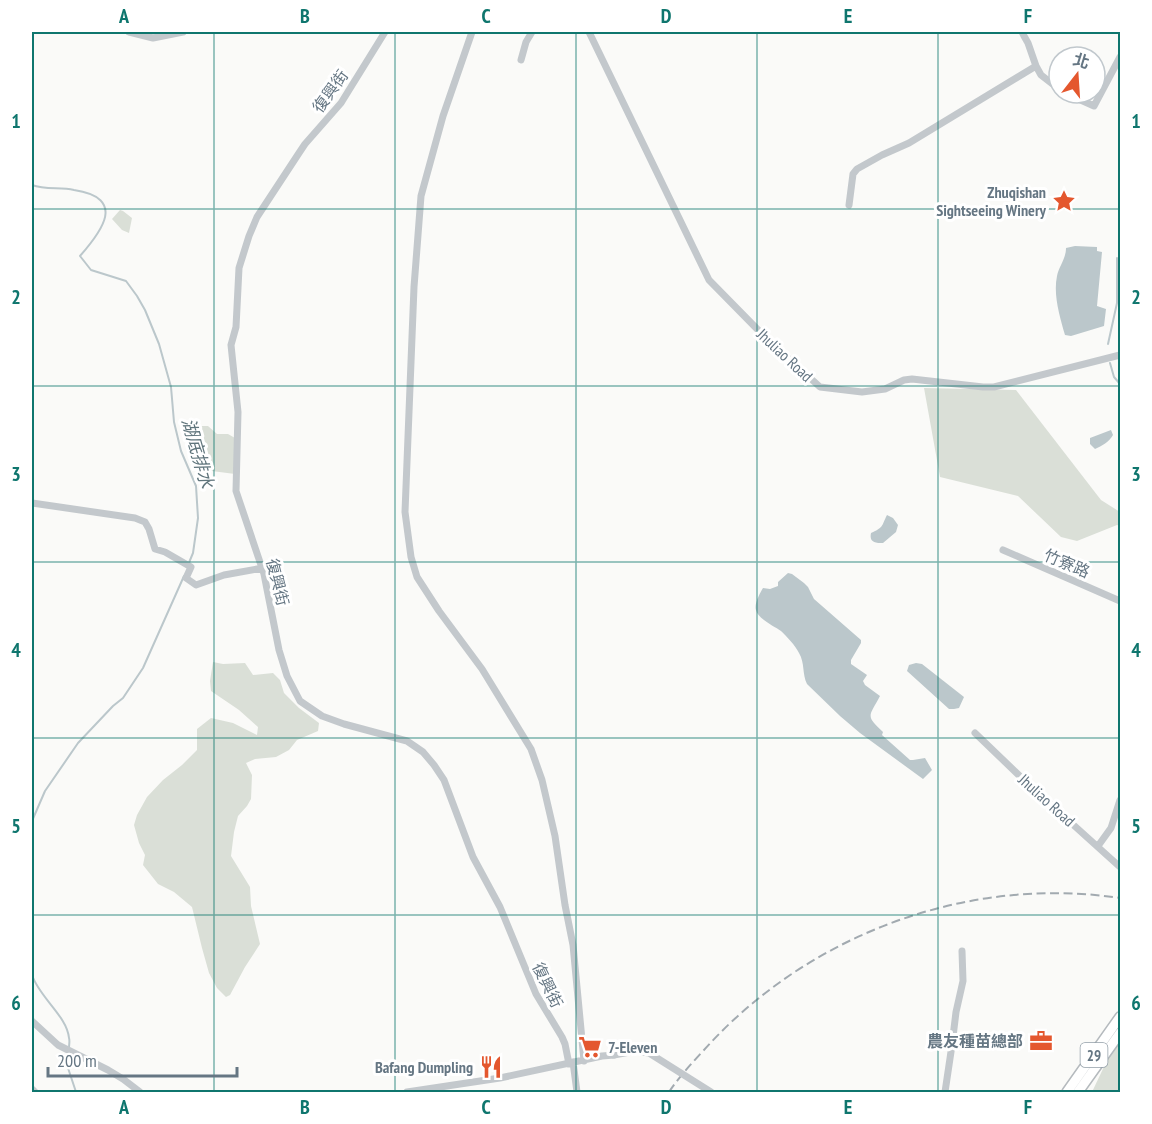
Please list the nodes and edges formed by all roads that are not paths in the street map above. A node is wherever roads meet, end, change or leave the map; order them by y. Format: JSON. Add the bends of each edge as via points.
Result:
{"nodes":[{"id":1,"x":129,"y":32,"type":"edge"},
{"id":2,"x":183,"y":32,"type":"edge"},
{"id":3,"x":385,"y":32,"type":"edge"},
{"id":4,"x":472,"y":32,"type":"edge"},
{"id":5,"x":532,"y":32,"type":"edge"},
{"id":6,"x":589,"y":32,"type":"edge"},
{"id":7,"x":1022,"y":32,"type":"edge"},
{"id":8,"x":1120,"y":57,"type":"edge"},
{"id":9,"x":521,"y":60,"type":"dead end"},
{"id":10,"x":1036,"y":66,"type":"junction"},
{"id":11,"x":1047,"y":79,"type":"edge"},
{"id":12,"x":1107,"y":82,"type":"edge"},
{"id":13,"x":849,"y":205,"type":"dead end"},
{"id":14,"x":1120,"y":355,"type":"edge"},
{"id":15,"x":32,"y":503,"type":"edge"},
{"id":16,"x":1003,"y":550,"type":"dead end"},
{"id":17,"x":262,"y":568,"type":"junction"},
{"id":18,"x":1120,"y":601,"type":"edge"},
{"id":19,"x":975,"y":733,"type":"dead end"},
{"id":20,"x":1120,"y":800,"type":"edge"},
{"id":21,"x":1098,"y":846,"type":"junction"},
{"id":22,"x":1120,"y":867,"type":"edge"},
{"id":23,"x":962,"y":951,"type":"dead end"},
{"id":24,"x":1120,"y":1017,"type":"edge"},
{"id":25,"x":32,"y":1021,"type":"edge"},
{"id":26,"x":1120,"y":1033,"type":"edge"},
{"id":27,"x":584,"y":1061,"type":"junction"},
{"id":28,"x":571,"y":1063,"type":"junction"},
{"id":29,"x":140,"y":1092,"type":"edge"},
{"id":30,"x":407,"y":1092,"type":"edge"},
{"id":31,"x":577,"y":1092,"type":"edge"},
{"id":32,"x":711,"y":1092,"type":"edge"},
{"id":33,"x":945,"y":1092,"type":"edge"},
{"id":34,"x":1067,"y":1092,"type":"edge"},
{"id":35,"x":1078,"y":1092,"type":"edge"}],
"edges":[{"from":1,"to":2,"type":"street","via":[[153,38]]},
{"from":3,"to":17,"type":"street","name":"復興街","via":[[341,103],[304,144],[257,217],[239,268],[236,327],[231,345],[238,412],[236,491]]},
{"from":4,"to":27,"type":"street","via":[[421,196],[414,287],[407,524],[417,577],[482,669],[531,749],[542,780],[573,945]]},
{"from":5,"to":9,"type":"street"},
{"from":6,"to":14,"type":"street","name":"Jhuliao Road","via":[[709,280],[820,387],[862,392],[912,379],[994,387]]},
{"from":7,"to":10,"type":"street"},
{"from":8,"to":12,"type":"street"},
{"from":10,"to":11,"type":"street"},
{"from":10,"to":13,"type":"street","via":[[909,143],[857,169]]},
{"from":15,"to":17,"type":"street","via":[[145,522],[156,549],[191,567],[186,578],[196,585]]},
{"from":16,"to":18,"type":"street","name":"竹寮路"},
{"from":17,"to":28,"type":"street","name":"復興街","via":[[279,650],[300,701],[322,716],[407,741],[423,752],[444,780],[473,857],[500,907],[536,994],[562,1037]]},
{"from":19,"to":21,"type":"street","name":"Jhuliao Road"},
{"from":20,"to":21,"type":"street","via":[[1111,828]]},
{"from":21,"to":22,"type":"street","name":"Jhuliao Road"},
{"from":23,"to":33,"type":"street","via":[[963,981]]},
{"from":24,"to":34,"type":"main road","number":"29"},
{"from":25,"to":29,"type":"street","via":[[63,1048]]},
{"from":26,"to":35,"type":"main road","number":"29"},
{"from":27,"to":28,"type":"street"},
{"from":27,"to":32,"type":"street","bridge":true,"via":[[635,1051],[649,1053]]},
{"from":28,"to":30,"type":"street"},
{"from":28,"to":31,"type":"street","name":"復興街"}]}
